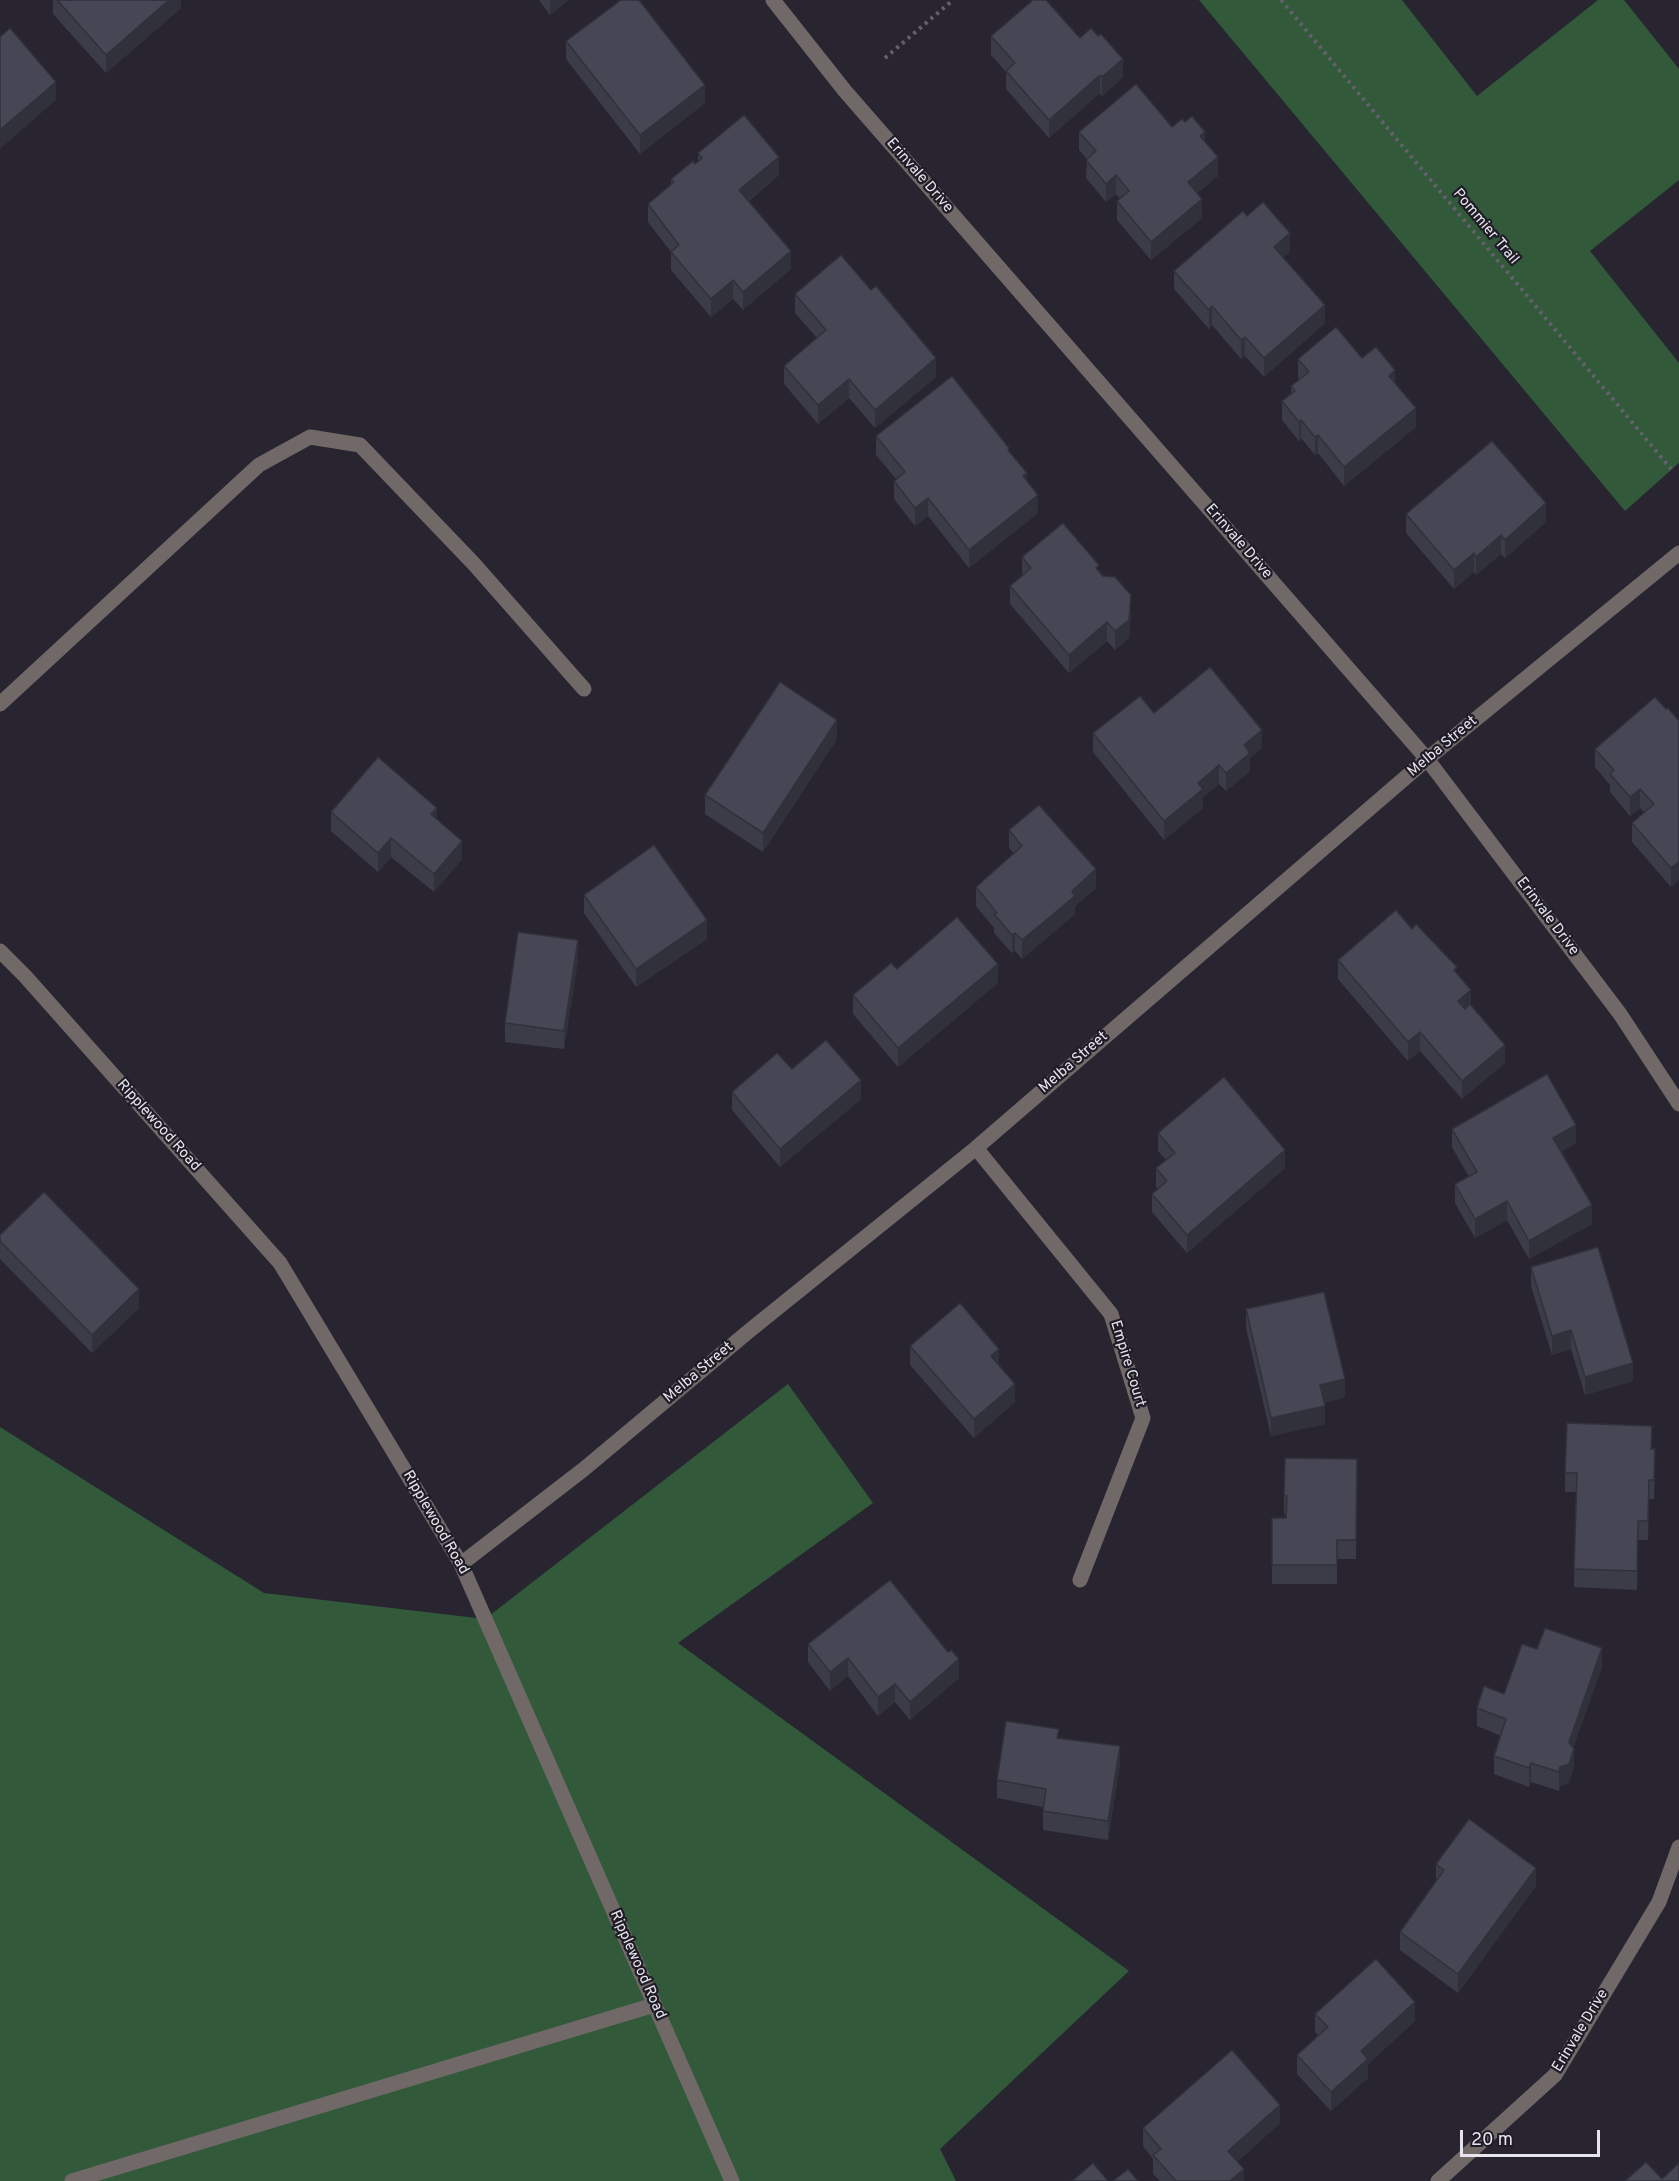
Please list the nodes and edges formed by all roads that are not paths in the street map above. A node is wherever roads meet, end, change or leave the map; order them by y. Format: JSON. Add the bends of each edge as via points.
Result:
{"nodes":[{"id":1,"x":773,"y":0,"type":"edge"},
{"id":2,"x":1679,"y":553,"type":"edge"},
{"id":3,"x":584,"y":689,"type":"dead end"},
{"id":4,"x":0,"y":704,"type":"edge"},
{"id":5,"x":1427,"y":759,"type":"junction"},
{"id":6,"x":0,"y":951,"type":"edge"},
{"id":7,"x":1679,"y":1104,"type":"edge"},
{"id":8,"x":976,"y":1148,"type":"junction"},
{"id":9,"x":461,"y":1564,"type":"junction"},
{"id":10,"x":1080,"y":1581,"type":"dead end"},
{"id":11,"x":1679,"y":1847,"type":"edge"},
{"id":12,"x":654,"y":2005,"type":"junction"},
{"id":13,"x":72,"y":2181,"type":"edge"},
{"id":14,"x":732,"y":2181,"type":"edge"},
{"id":15,"x":1438,"y":2181,"type":"edge"}],
"edges":[{"from":1,"to":5,"type":"street","name":"Erinvale Drive","via":[[853,100]]},
{"from":2,"to":5,"type":"street","name":"Melba Street"},
{"from":3,"to":4,"type":"street","via":[[474,564],[360,445],[310,437],[259,465]]},
{"from":5,"to":7,"type":"street","name":"Erinvale Drive","via":[[1620,1014]]},
{"from":5,"to":8,"type":"street","name":"Melba Street"},
{"from":6,"to":9,"type":"street","name":"Ripplewood Road","via":[[280,1263]]},
{"from":8,"to":9,"type":"street","name":"Melba Street","via":[[584,1469]]},
{"from":8,"to":10,"type":"street","name":"Empire Court","via":[[1112,1314],[1143,1418]]},
{"from":9,"to":12,"type":"street","name":"Ripplewood Road"},
{"from":11,"to":15,"type":"street","name":"Erinvale Drive","via":[[1659,1902],[1555,2075]]},
{"from":12,"to":13,"type":"street"},
{"from":12,"to":14,"type":"street","name":"Ripplewood Road"}]}
